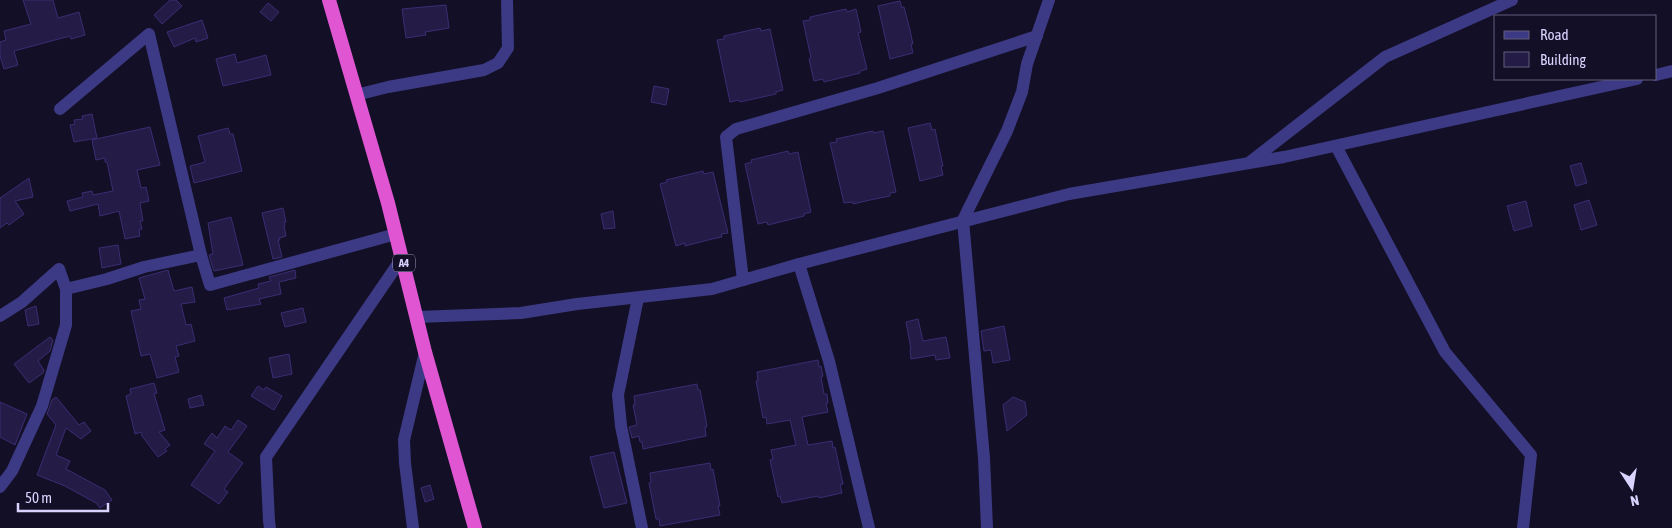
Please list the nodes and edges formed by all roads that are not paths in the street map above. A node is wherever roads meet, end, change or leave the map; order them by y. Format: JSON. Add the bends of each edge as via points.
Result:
{"nodes":[{"id":1,"x":329,"y":0,"type":"edge"},
{"id":2,"x":507,"y":0,"type":"edge"},
{"id":3,"x":1048,"y":0,"type":"edge"},
{"id":4,"x":1512,"y":0,"type":"edge"},
{"id":5,"x":1037,"y":36,"type":"junction"},
{"id":6,"x":1672,"y":71,"type":"edge"},
{"id":7,"x":1657,"y":75,"type":"edge"},
{"id":8,"x":1633,"y":80,"type":"edge"},
{"id":9,"x":356,"y":94,"type":"junction"},
{"id":10,"x":60,"y":109,"type":"dead end"},
{"id":11,"x":1336,"y":146,"type":"junction"},
{"id":12,"x":1248,"y":164,"type":"junction"},
{"id":13,"x":963,"y":220,"type":"junction"},
{"id":14,"x":396,"y":234,"type":"junction"},
{"id":15,"x":201,"y":255,"type":"junction"},
{"id":16,"x":402,"y":258,"type":"junction"},
{"id":17,"x":799,"y":264,"type":"junction"},
{"id":18,"x":743,"y":280,"type":"junction"},
{"id":19,"x":66,"y":289,"type":"junction"},
{"id":20,"x":638,"y":298,"type":"junction"},
{"id":21,"x":0,"y":316,"type":"edge"},
{"id":22,"x":417,"y":317,"type":"junction"},
{"id":23,"x":425,"y":352,"type":"junction"},
{"id":24,"x":0,"y":487,"type":"edge"},
{"id":25,"x":270,"y":528,"type":"edge"},
{"id":26,"x":413,"y":528,"type":"edge"},
{"id":27,"x":474,"y":528,"type":"edge"},
{"id":28,"x":642,"y":528,"type":"edge"},
{"id":29,"x":869,"y":528,"type":"edge"},
{"id":30,"x":987,"y":528,"type":"edge"},
{"id":31,"x":1523,"y":528,"type":"edge"}],
"edges":[{"from":1,"to":9,"type":"highway","number":"A4"},
{"from":2,"to":9,"type":"street","via":[[508,48],[498,63],[484,70]]},
{"from":3,"to":5,"type":"street"},
{"from":4,"to":12,"type":"street","via":[[1385,57]]},
{"from":5,"to":13,"type":"street","via":[[1022,92],[1007,131]]},
{"from":5,"to":18,"type":"street","via":[[878,88],[736,129],[726,137]]},
{"from":6,"to":7,"type":"street"},
{"from":8,"to":11,"type":"street"},
{"from":9,"to":14,"type":"highway","number":"A4"},
{"from":10,"to":15,"type":"street","via":[[150,34]]},
{"from":11,"to":12,"type":"street"},
{"from":11,"to":31,"type":"street","via":[[1445,352],[1532,455]]},
{"from":12,"to":13,"type":"street","via":[[1069,194]]},
{"from":13,"to":17,"type":"street"},
{"from":13,"to":30,"type":"street"},
{"from":14,"to":15,"type":"street","via":[[210,285]]},
{"from":14,"to":16,"type":"highway","number":"A4"},
{"from":15,"to":19,"type":"street"},
{"from":16,"to":22,"type":"highway","number":"A4"},
{"from":16,"to":25,"type":"street","via":[[266,457]]},
{"from":17,"to":18,"type":"street"},
{"from":17,"to":29,"type":"street","via":[[829,361]]},
{"from":18,"to":20,"type":"street","via":[[712,289]]},
{"from":19,"to":21,"type":"street","via":[[59,269],[22,302]]},
{"from":19,"to":24,"type":"street","via":[[66,325],[42,406],[12,471]]},
{"from":20,"to":22,"type":"street","via":[[521,313]]},
{"from":20,"to":28,"type":"street","via":[[618,395],[621,426]]},
{"from":22,"to":23,"type":"highway","number":"A4"},
{"from":23,"to":26,"type":"street","via":[[404,440]]},
{"from":23,"to":27,"type":"highway","number":"A4"}]}
